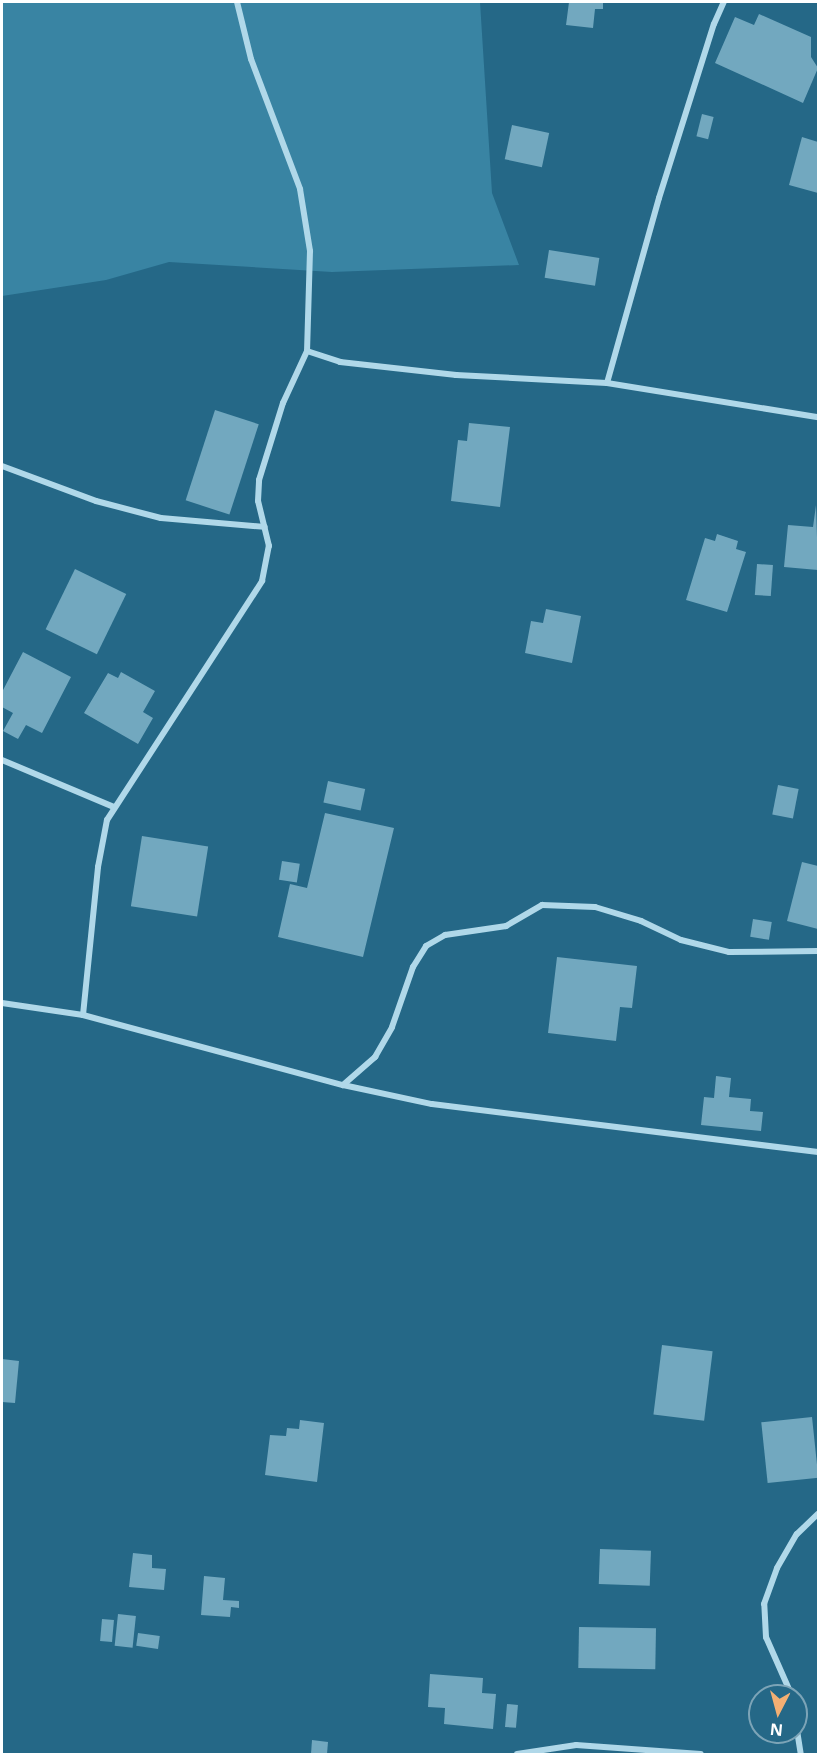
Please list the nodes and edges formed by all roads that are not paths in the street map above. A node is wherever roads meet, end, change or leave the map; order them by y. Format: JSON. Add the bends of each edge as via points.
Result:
{"nodes":[{"id":1,"x":237,"y":2,"type":"edge"},
{"id":2,"x":724,"y":2,"type":"edge"},
{"id":3,"x":307,"y":351,"type":"junction"},
{"id":4,"x":607,"y":383,"type":"junction"},
{"id":5,"x":819,"y":417,"type":"edge"},
{"id":6,"x":2,"y":465,"type":"edge"},
{"id":7,"x":265,"y":527,"type":"junction"},
{"id":8,"x":2,"y":760,"type":"edge"},
{"id":9,"x":114,"y":807,"type":"junction"},
{"id":10,"x":819,"y":951,"type":"edge"},
{"id":11,"x":2,"y":1003,"type":"edge"},
{"id":12,"x":83,"y":1015,"type":"junction"},
{"id":13,"x":343,"y":1085,"type":"junction"},
{"id":14,"x":819,"y":1152,"type":"edge"},
{"id":15,"x":819,"y":1514,"type":"edge"},
{"id":16,"x":787,"y":1684,"type":"edge"},
{"id":17,"x":517,"y":1755,"type":"edge"},
{"id":18,"x":701,"y":1755,"type":"edge"}],
"edges":[{"from":1,"to":3,"type":"street","via":[[251,59],[300,189],[310,251]]},
{"from":2,"to":4,"type":"street","via":[[659,198]]},
{"from":3,"to":4,"type":"street","via":[[339,362],[401,369]]},
{"from":3,"to":7,"type":"street","via":[[284,402],[259,480],[258,501]]},
{"from":4,"to":5,"type":"street"},
{"from":6,"to":7,"type":"street","via":[[96,501],[161,518]]},
{"from":7,"to":9,"type":"street","via":[[269,554],[262,581],[192,695]]},
{"from":8,"to":9,"type":"street"},
{"from":9,"to":12,"type":"street","via":[[98,867]]},
{"from":10,"to":13,"type":"street","via":[[729,952],[681,940],[641,921],[595,907],[542,905],[506,926],[445,934],[426,946],[375,1057]]},
{"from":11,"to":12,"type":"street"},
{"from":12,"to":13,"type":"street"},
{"from":13,"to":14,"type":"street","via":[[488,1112]]},
{"from":15,"to":16,"type":"street","via":[[796,1534],[777,1568],[764,1604],[766,1637]]},
{"from":17,"to":18,"type":"street","via":[[585,1745]]}]}
